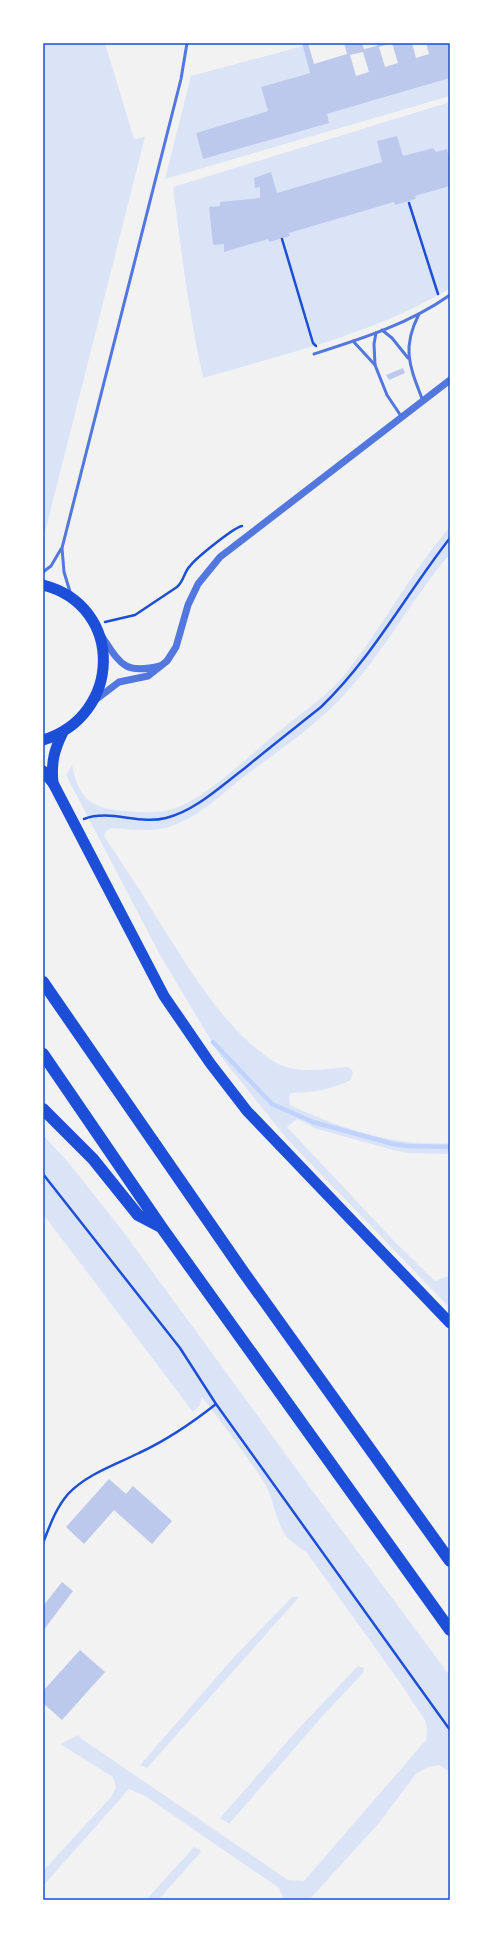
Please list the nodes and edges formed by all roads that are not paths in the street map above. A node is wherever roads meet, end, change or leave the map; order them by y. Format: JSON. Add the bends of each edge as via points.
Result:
{"nodes":[{"id":1,"x":186,"y":43,"type":"edge"},
{"id":2,"x":450,"y":295,"type":"edge"},
{"id":3,"x":419,"y":314,"type":"junction"},
{"id":4,"x":382,"y":330,"type":"junction"},
{"id":5,"x":376,"y":333,"type":"junction"},
{"id":6,"x":353,"y":341,"type":"junction"},
{"id":7,"x":314,"y":354,"type":"dead end"},
{"id":8,"x":408,"y":358,"type":"junction"},
{"id":9,"x":375,"y":365,"type":"junction"},
{"id":10,"x":450,"y":380,"type":"edge"},
{"id":11,"x":423,"y":401,"type":"junction"},
{"id":12,"x":402,"y":418,"type":"junction"},
{"id":13,"x":62,"y":548,"type":"junction"},
{"id":14,"x":43,"y":572,"type":"edge"},
{"id":15,"x":43,"y":585,"type":"edge"},
{"id":16,"x":72,"y":598,"type":"junction"},
{"id":17,"x":91,"y":618,"type":"junction"},
{"id":18,"x":162,"y":666,"type":"junction"},
{"id":19,"x":92,"y":703,"type":"junction"},
{"id":20,"x":63,"y":732,"type":"junction"},
{"id":21,"x":43,"y":740,"type":"edge"},
{"id":22,"x":43,"y":771,"type":"edge"},
{"id":23,"x":53,"y":783,"type":"junction"},
{"id":24,"x":43,"y":982,"type":"edge"},
{"id":25,"x":43,"y":1054,"type":"edge"},
{"id":26,"x":43,"y":1109,"type":"edge"},
{"id":27,"x":162,"y":1228,"type":"junction"},
{"id":28,"x":450,"y":1323,"type":"edge"},
{"id":29,"x":450,"y":1561,"type":"edge"},
{"id":30,"x":450,"y":1630,"type":"edge"}],
"edges":[{"from":1,"to":13,"type":"lane","via":[[182,73]]},
{"from":2,"to":3,"type":"lane"},
{"from":3,"to":4,"type":"lane"},
{"from":3,"to":8,"type":"lane","via":[[410,335]]},
{"from":4,"to":5,"type":"lane"},
{"from":4,"to":8,"type":"lane"},
{"from":5,"to":6,"type":"lane"},
{"from":5,"to":9,"type":"lane"},
{"from":6,"to":7,"type":"lane"},
{"from":6,"to":9,"type":"lane"},
{"from":8,"to":11,"type":"lane"},
{"from":9,"to":12,"type":"lane","via":[[387,395]]},
{"from":10,"to":11,"type":"street"},
{"from":11,"to":12,"type":"street"},
{"from":12,"to":18,"type":"street","via":[[212,564],[188,605],[176,648]]},
{"from":13,"to":14,"type":"lane","via":[[51,566]]},
{"from":13,"to":16,"type":"lane","via":[[64,572]]},
{"from":15,"to":16,"type":"highway"},
{"from":16,"to":17,"type":"highway"},
{"from":17,"to":18,"type":"street","via":[[123,664],[142,670]]},
{"from":17,"to":19,"type":"highway","via":[[100,639],[104,660],[101,683]]},
{"from":18,"to":19,"type":"street","via":[[148,676],[119,682]]},
{"from":19,"to":20,"type":"highway","via":[[84,714]]},
{"from":20,"to":21,"type":"highway"},
{"from":20,"to":23,"type":"highway","via":[[53,755]]},
{"from":22,"to":23,"type":"highway"},
{"from":23,"to":28,"type":"highway","via":[[164,996],[210,1063],[252,1117]]},
{"from":24,"to":29,"type":"highway","via":[[233,1257]]},
{"from":25,"to":27,"type":"highway"},
{"from":26,"to":27,"type":"highway","via":[[92,1159],[138,1215]]},
{"from":27,"to":30,"type":"highway"}]}
